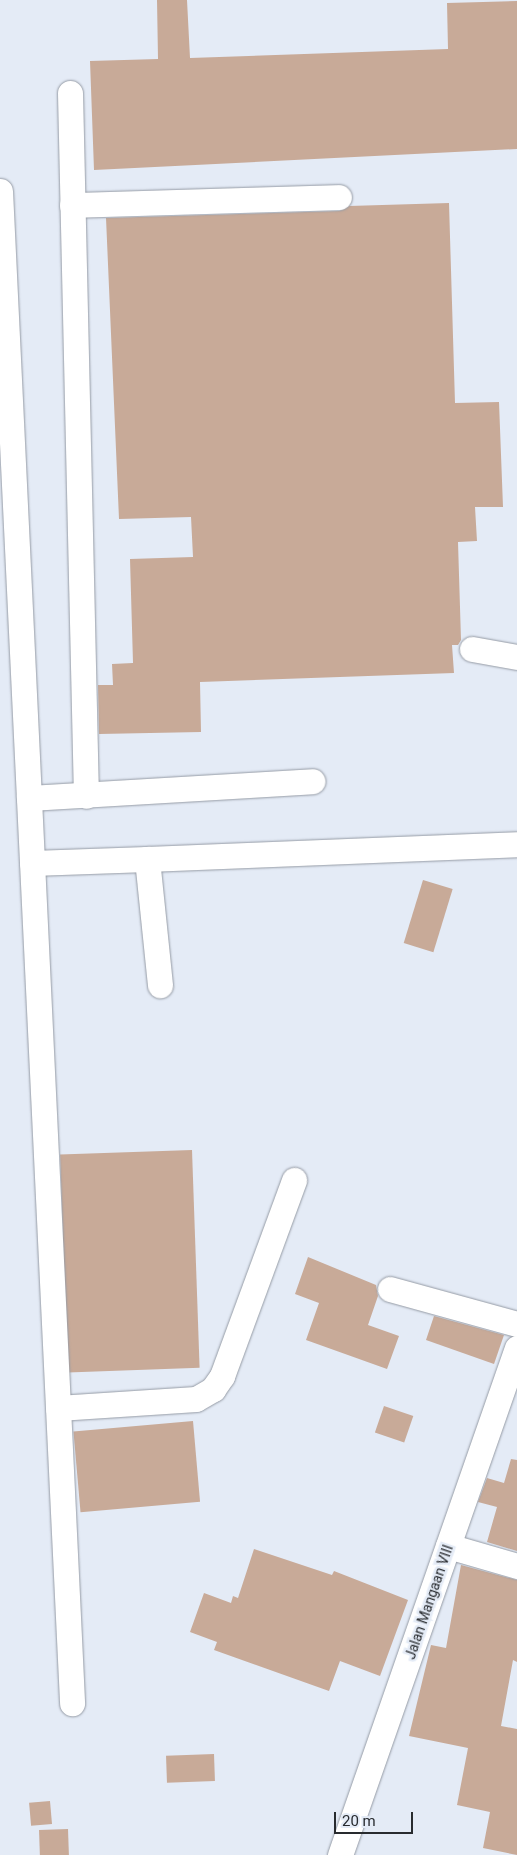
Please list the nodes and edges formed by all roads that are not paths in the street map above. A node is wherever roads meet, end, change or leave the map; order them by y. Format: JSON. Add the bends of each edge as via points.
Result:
{"nodes":[{"id":1,"x":70,"y":93,"type":"dead end"},
{"id":2,"x":0,"y":191,"type":"edge"},
{"id":3,"x":339,"y":197,"type":"dead end"},
{"id":4,"x":72,"y":205,"type":"junction"},
{"id":5,"x":472,"y":649,"type":"dead end"},
{"id":6,"x":517,"y":657,"type":"edge"},
{"id":7,"x":312,"y":781,"type":"dead end"},
{"id":8,"x":86,"y":796,"type":"junction"},
{"id":9,"x":29,"y":798,"type":"junction"},
{"id":10,"x":517,"y":844,"type":"edge"},
{"id":11,"x":148,"y":859,"type":"junction"},
{"id":12,"x":32,"y":863,"type":"junction"},
{"id":13,"x":160,"y":985,"type":"dead end"},
{"id":14,"x":294,"y":1180,"type":"dead end"},
{"id":15,"x":390,"y":1289,"type":"dead end"},
{"id":16,"x":517,"y":1324,"type":"edge"},
{"id":17,"x":517,"y":1348,"type":"edge"},
{"id":18,"x":58,"y":1408,"type":"junction"},
{"id":19,"x":448,"y":1546,"type":"junction"},
{"id":20,"x":517,"y":1566,"type":"edge"},
{"id":21,"x":72,"y":1703,"type":"dead end"},
{"id":22,"x":340,"y":1855,"type":"edge"}],
"edges":[{"from":1,"to":4,"type":"street"},
{"from":2,"to":9,"type":"street"},
{"from":3,"to":4,"type":"street"},
{"from":4,"to":8,"type":"street"},
{"from":5,"to":6,"type":"street"},
{"from":7,"to":8,"type":"street"},
{"from":8,"to":9,"type":"street"},
{"from":9,"to":12,"type":"street"},
{"from":10,"to":11,"type":"street"},
{"from":11,"to":12,"type":"street"},
{"from":11,"to":13,"type":"street"},
{"from":12,"to":18,"type":"street"},
{"from":14,"to":18,"type":"street","via":[[222,1376],[213,1389],[196,1399]]},
{"from":15,"to":16,"type":"street"},
{"from":17,"to":19,"type":"street","name":"Jalan Mangaan VIII"},
{"from":18,"to":21,"type":"street"},
{"from":19,"to":20,"type":"street"},
{"from":19,"to":22,"type":"street","name":"Jalan Mangaan VIII"}]}
